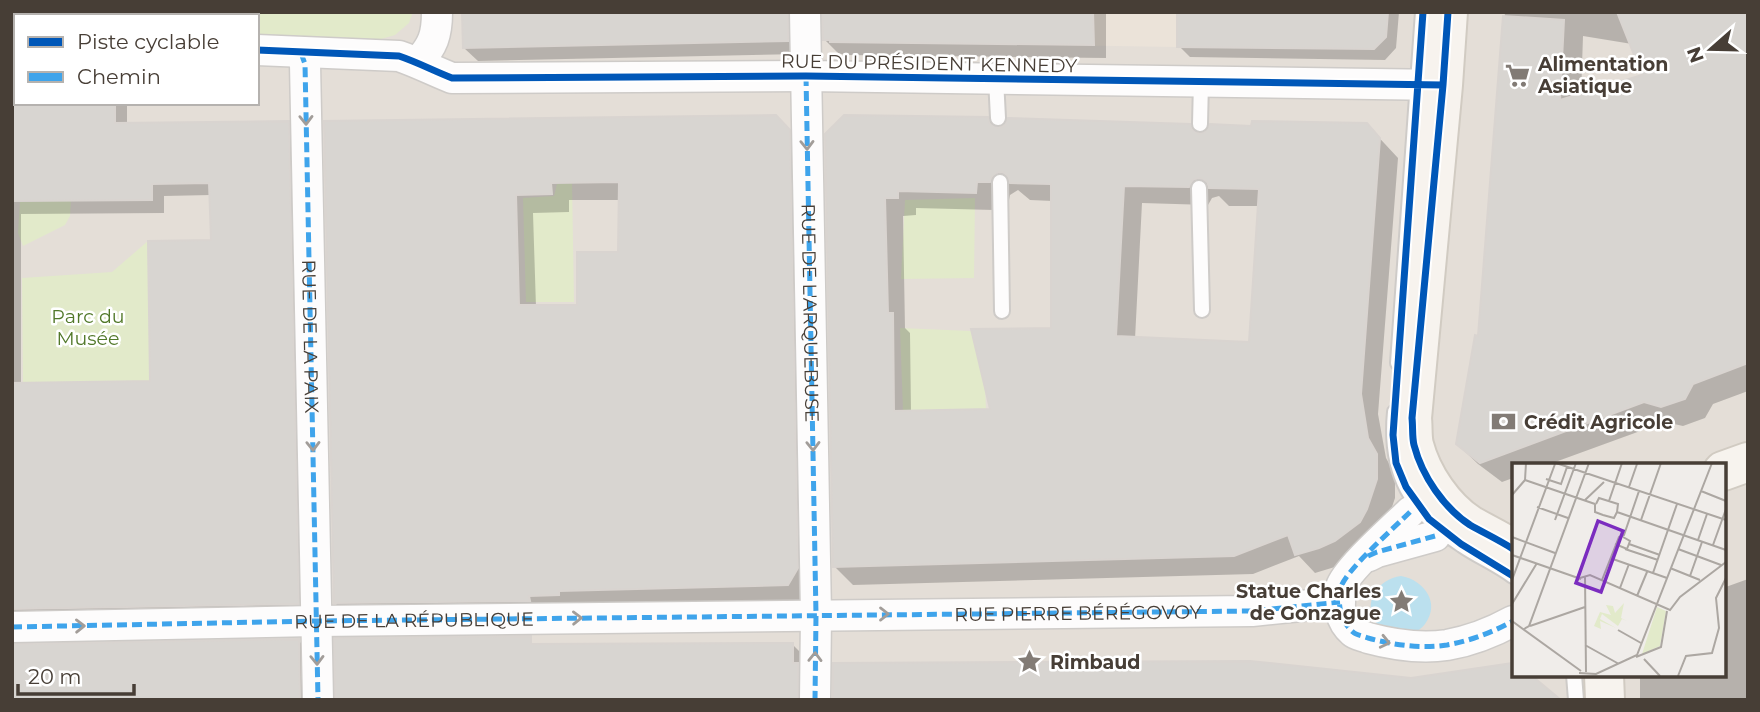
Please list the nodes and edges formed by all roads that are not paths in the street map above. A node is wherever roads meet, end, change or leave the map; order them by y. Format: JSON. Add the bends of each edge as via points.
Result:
{"nodes":[{"id":1,"x":437,"y":12,"type":"edge"},
{"id":2,"x":805,"y":12,"type":"edge"},
{"id":3,"x":1423,"y":12,"type":"edge"},
{"id":4,"x":1448,"y":12,"type":"edge"},
{"id":5,"x":259,"y":50,"type":"edge"},
{"id":6,"x":301,"y":53,"type":"junction"},
{"id":7,"x":418,"y":62,"type":"junction"},
{"id":8,"x":806,"y":76,"type":"junction"},
{"id":9,"x":996,"y":79,"type":"junction"},
{"id":10,"x":1201,"y":82,"type":"junction"},
{"id":11,"x":1430,"y":85,"type":"junction"},
{"id":12,"x":998,"y":118,"type":"dead end"},
{"id":13,"x":1200,"y":124,"type":"dead end"},
{"id":14,"x":1000,"y":182,"type":"dead end"},
{"id":15,"x":1199,"y":188,"type":"dead end"},
{"id":16,"x":1202,"y":310,"type":"dead end"},
{"id":17,"x":1002,"y":311,"type":"dead end"},
{"id":18,"x":1748,"y":462,"type":"edge"},
{"id":19,"x":1725,"y":470,"type":"edge"},
{"id":20,"x":1421,"y":502,"type":"junction"},
{"id":21,"x":1435,"y":536,"type":"dead end"},
{"id":22,"x":1508,"y":542,"type":"edge"},
{"id":23,"x":1362,"y":560,"type":"junction"},
{"id":24,"x":1512,"y":575,"type":"edge"},
{"id":25,"x":1340,"y":602,"type":"junction"},
{"id":26,"x":816,"y":615,"type":"junction"},
{"id":27,"x":316,"y":621,"type":"junction"},
{"id":28,"x":1512,"y":621,"type":"edge"},
{"id":29,"x":12,"y":627,"type":"edge"},
{"id":30,"x":1574,"y":677,"type":"edge"},
{"id":31,"x":1604,"y":677,"type":"edge"},
{"id":32,"x":318,"y":700,"type":"edge"},
{"id":33,"x":815,"y":700,"type":"edge"},
{"id":34,"x":1576,"y":700,"type":"edge"},
{"id":35,"x":1605,"y":700,"type":"edge"}],
"edges":[{"from":1,"to":7,"type":"street","via":[[433,42]]},
{"from":2,"to":8,"type":"street","name":"RUE DE L'ARQUEBUSE"},
{"from":3,"to":11,"type":"lane"},
{"from":4,"to":11,"type":"street"},
{"from":5,"to":6,"type":"street","name":"RUE DU PRÉSIDENT KENNEDY"},
{"from":6,"to":7,"type":"street","name":"RUE DU PRÉSIDENT KENNEDY","via":[[399,56]]},
{"from":6,"to":27,"type":"street","name":"RUE DE LA PAIX","one_way":true,"via":[[305,64]]},
{"from":7,"to":8,"type":"street","name":"RUE DU PRÉSIDENT KENNEDY","via":[[452,78]]},
{"from":8,"to":9,"type":"street","name":"RUE DU PRÉSIDENT KENNEDY"},
{"from":8,"to":26,"type":"street","name":"RUE DE L'ARQUEBUSE","one_way":true},
{"from":9,"to":10,"type":"street","name":"RUE DU PRÉSIDENT KENNEDY"},
{"from":9,"to":12,"type":"lane"},
{"from":10,"to":11,"type":"street","name":"RUE DU PRÉSIDENT KENNEDY"},
{"from":10,"to":13,"type":"lane"},
{"from":11,"to":20,"type":"street","via":[[1412,418],[1414,445],[1422,466]]},
{"from":11,"to":20,"type":"lane","via":[[1393,435],[1396,463],[1406,487]]},
{"from":14,"to":17,"type":"lane"},
{"from":15,"to":16,"type":"lane"},
{"from":18,"to":19,"type":"street"},
{"from":20,"to":22,"type":"street","via":[[1445,503],[1471,525]]},
{"from":20,"to":23,"type":"street"},
{"from":20,"to":24,"type":"lane","via":[[1429,519]]},
{"from":21,"to":23,"type":"street"},
{"from":23,"to":25,"type":"street","via":[[1342,585]]},
{"from":26,"to":25,"type":"street","name":"RUE PIERRE BÉRÉGOVOY","one_way":true,"via":[[1252,611]]},
{"from":25,"to":28,"type":"street","one_way":true,"via":[[1342,618],[1354,634],[1423,648],[1477,637]]},
{"from":27,"to":26,"type":"street","name":"RUE DE LA RÉPUBLIQUE","one_way":true},
{"from":33,"to":26,"type":"street","name":"RUE DE L'ARQUEBUSE","one_way":true},
{"from":29,"to":27,"type":"street","name":"RUE DE LA RÉPUBLIQUE","one_way":true},
{"from":27,"to":32,"type":"street","name":"RUE DE LA PAIX","one_way":true},
{"from":30,"to":34,"type":"lane"},
{"from":31,"to":35,"type":"street"}]}
